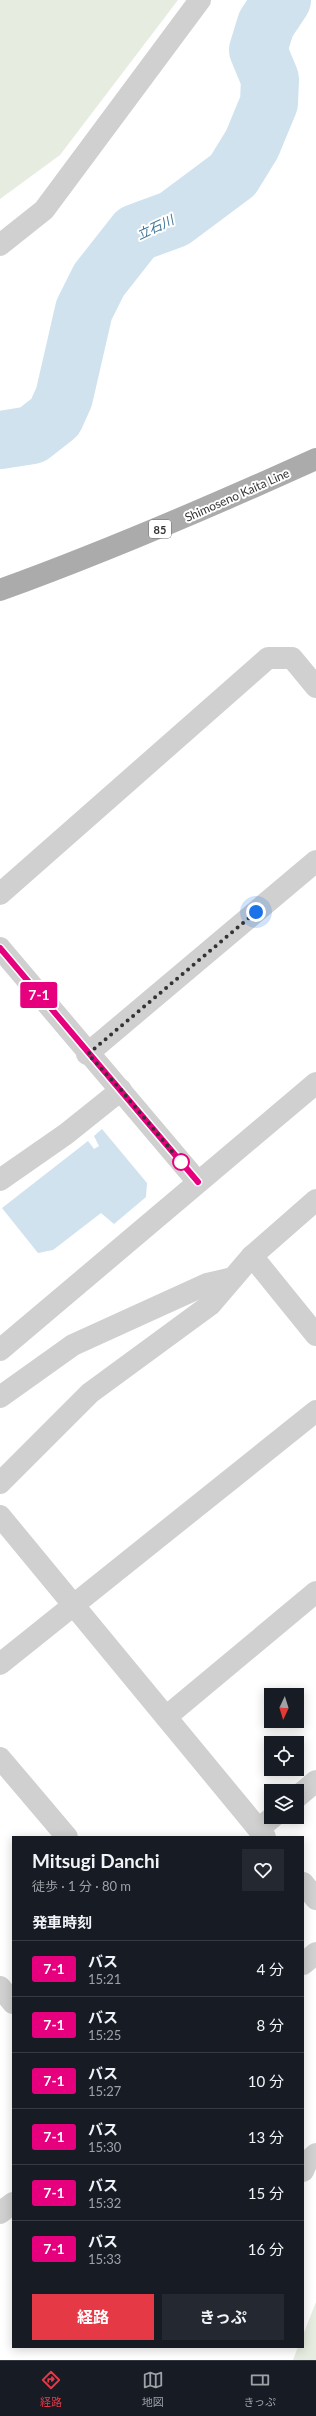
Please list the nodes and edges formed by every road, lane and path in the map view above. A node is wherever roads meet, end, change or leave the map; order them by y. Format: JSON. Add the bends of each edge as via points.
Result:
{"nodes":[{"id":1,"x":200,"y":0,"type":"edge"},
{"id":2,"x":0,"y":245,"type":"edge"},
{"id":3,"x":316,"y":459,"type":"edge"},
{"id":4,"x":0,"y":590,"type":"edge"},
{"id":5,"x":316,"y":687,"type":"edge"},
{"id":6,"x":316,"y":861,"type":"edge"},
{"id":7,"x":0,"y":894,"type":"edge"},
{"id":8,"x":0,"y":948,"type":"edge"},
{"id":9,"x":88,"y":1054,"type":"junction"},
{"id":10,"x":316,"y":1083,"type":"edge"},
{"id":11,"x":121,"y":1090,"type":"junction"},
{"id":12,"x":0,"y":1180,"type":"edge"},
{"id":13,"x":198,"y":1182,"type":"junction"},
{"id":14,"x":316,"y":1200,"type":"edge"},
{"id":15,"x":252,"y":1256,"type":"junction"},
{"id":16,"x":233,"y":1278,"type":"junction"},
{"id":17,"x":316,"y":1334,"type":"edge"},
{"id":18,"x":0,"y":1350,"type":"edge"},
{"id":19,"x":0,"y":1397,"type":"edge"},
{"id":20,"x":316,"y":1411,"type":"edge"},
{"id":21,"x":0,"y":1483,"type":"edge"},
{"id":22,"x":0,"y":1516,"type":"edge"},
{"id":23,"x":316,"y":1592,"type":"edge"},
{"id":24,"x":74,"y":1606,"type":"junction"},
{"id":25,"x":0,"y":1664,"type":"edge"},
{"id":26,"x":166,"y":1717,"type":"junction"},
{"id":27,"x":0,"y":1758,"type":"edge"},
{"id":28,"x":316,"y":1781,"type":"edge"},
{"id":29,"x":304,"y":1791,"type":"edge"},
{"id":30,"x":266,"y":1828,"type":"edge"},
{"id":31,"x":66,"y":1836,"type":"edge"},
{"id":32,"x":304,"y":1884,"type":"edge"},
{"id":33,"x":316,"y":1899,"type":"edge"},
{"id":34,"x":316,"y":1953,"type":"edge"},
{"id":35,"x":304,"y":1963,"type":"edge"},
{"id":36,"x":0,"y":1987,"type":"edge"},
{"id":37,"x":12,"y":2002,"type":"edge"},
{"id":38,"x":316,"y":2154,"type":"edge"},
{"id":39,"x":304,"y":2169,"type":"edge"},
{"id":40,"x":12,"y":2204,"type":"edge"},
{"id":41,"x":0,"y":2213,"type":"edge"}],
"edges":[{"from":1,"to":2,"type":"street","via":[[44,210]]},
{"from":3,"to":4,"type":"main road","name":"Shimoseno Kaita Line","number":"85","via":[[84,560]]},
{"from":5,"to":7,"type":"street","via":[[292,658],[268,658]]},
{"from":6,"to":9,"type":"street"},
{"from":8,"to":9,"type":"street"},
{"from":9,"to":11,"type":"street"},
{"from":10,"to":13,"type":"street"},
{"from":11,"to":12,"type":"street","via":[[66,1134]]},
{"from":11,"to":13,"type":"street"},
{"from":13,"to":18,"type":"street"},
{"from":14,"to":15,"type":"street"},
{"from":15,"to":16,"type":"street"},
{"from":15,"to":17,"type":"street"},
{"from":16,"to":19,"type":"street","via":[[207,1284],[73,1345]]},
{"from":16,"to":21,"type":"street","via":[[210,1305],[90,1393]]},
{"from":20,"to":24,"type":"street"},
{"from":22,"to":24,"type":"street"},
{"from":23,"to":26,"type":"street"},
{"from":24,"to":25,"type":"street"},
{"from":24,"to":26,"type":"street"},
{"from":26,"to":30,"type":"street"},
{"from":27,"to":31,"type":"street"},
{"from":28,"to":29,"type":"street"},
{"from":32,"to":33,"type":"street"},
{"from":34,"to":35,"type":"street"},
{"from":36,"to":37,"type":"street"},
{"from":38,"to":39,"type":"street"},
{"from":40,"to":41,"type":"street"}]}
